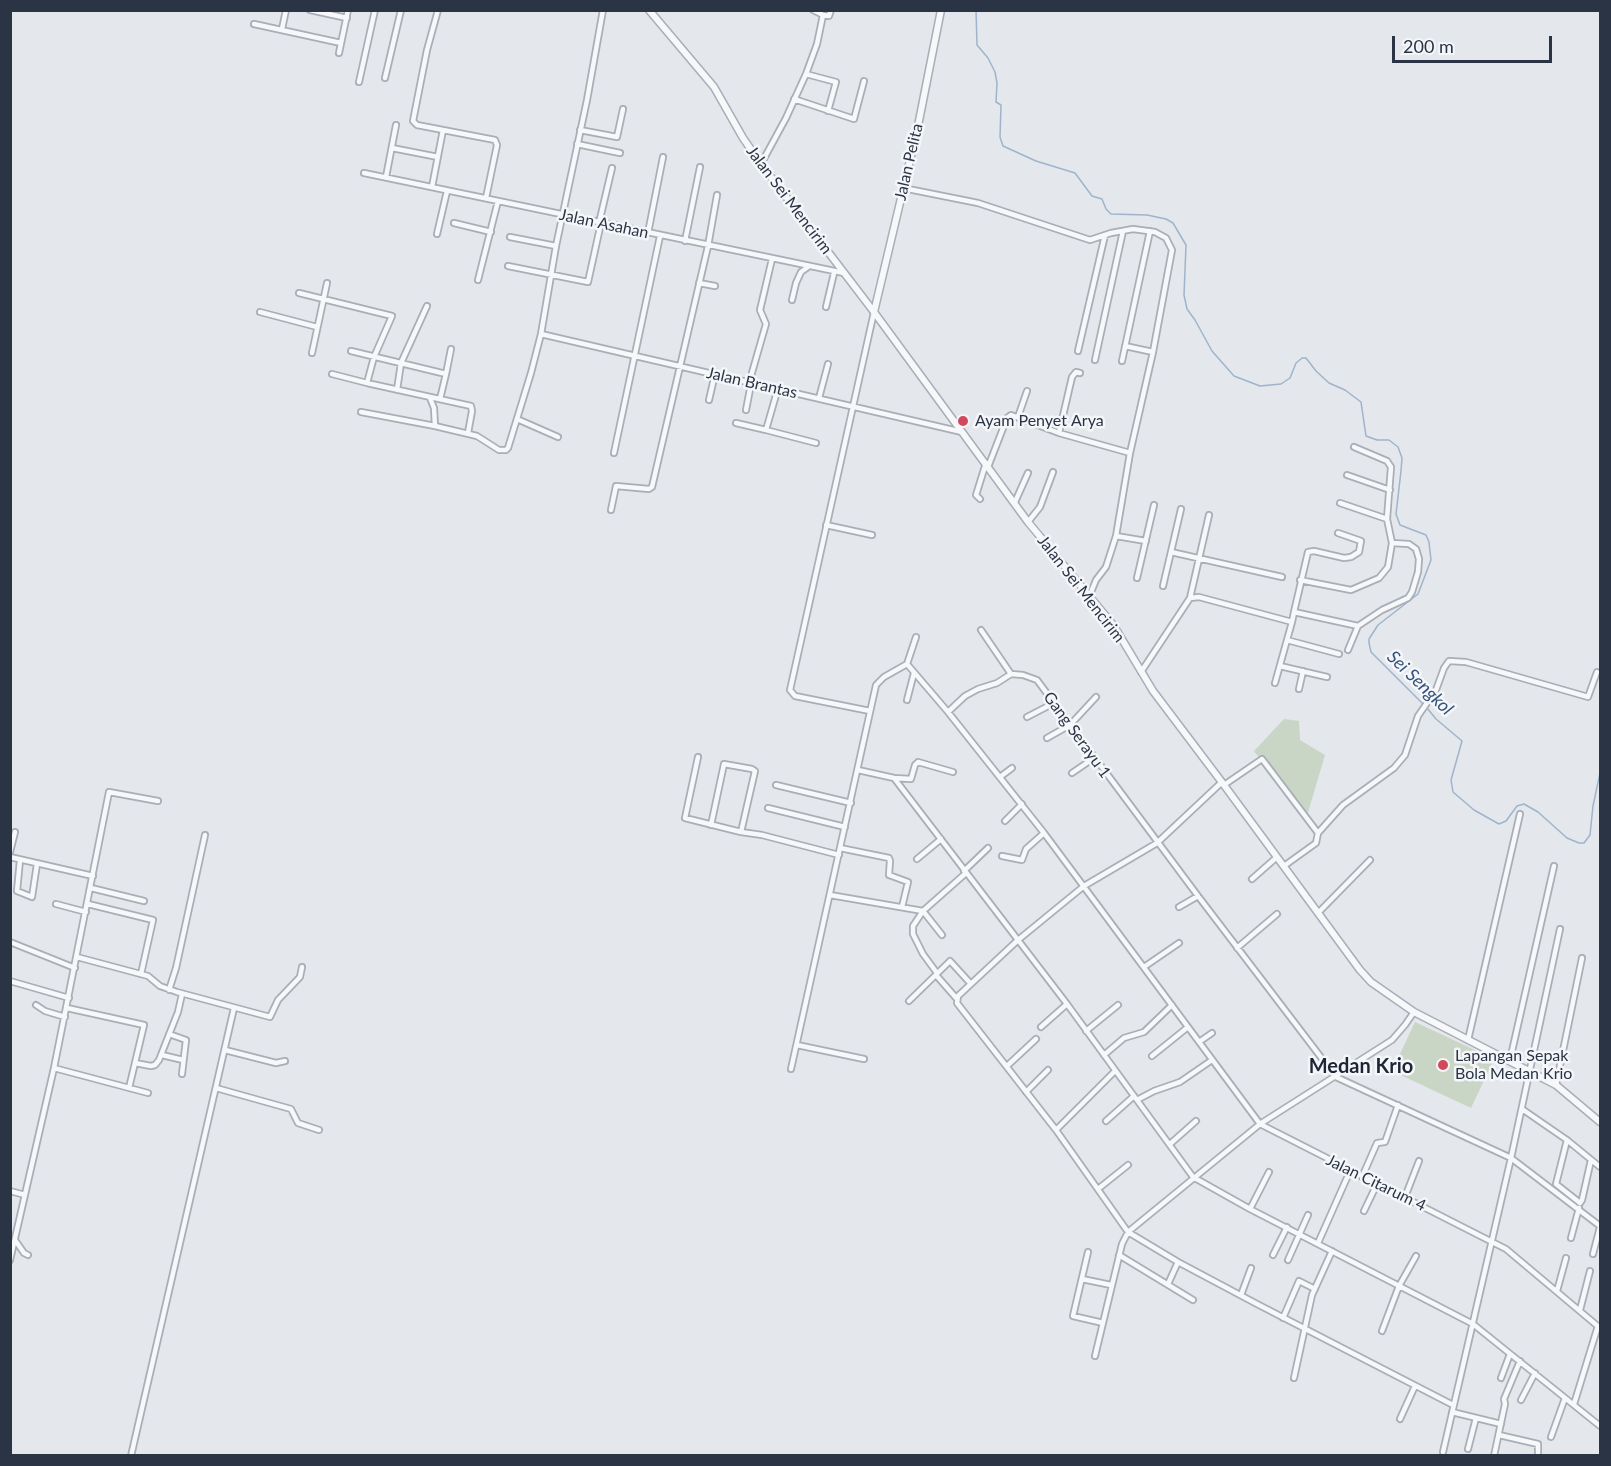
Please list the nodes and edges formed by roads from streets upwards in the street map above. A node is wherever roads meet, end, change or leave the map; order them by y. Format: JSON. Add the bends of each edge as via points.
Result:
{"nodes":[{"id":1,"x":286,"y":10,"type":"edge"},
{"id":2,"x":310,"y":10,"type":"edge"},
{"id":3,"x":348,"y":10,"type":"edge"},
{"id":4,"x":375,"y":10,"type":"edge"},
{"id":5,"x":401,"y":10,"type":"edge"},
{"id":6,"x":438,"y":10,"type":"edge"},
{"id":7,"x":603,"y":10,"type":"edge"},
{"id":8,"x":813,"y":10,"type":"edge"},
{"id":9,"x":831,"y":10,"type":"edge"},
{"id":10,"x":941,"y":10,"type":"edge"},
{"id":11,"x":650,"y":11,"type":"edge"},
{"id":12,"x":823,"y":15,"type":"junction"},
{"id":13,"x":346,"y":18,"type":"junction"},
{"id":14,"x":254,"y":24,"type":"dead end"},
{"id":15,"x":282,"y":29,"type":"junction"},
{"id":16,"x":341,"y":43,"type":"junction"},
{"id":17,"x":339,"y":53,"type":"dead end"},
{"id":18,"x":806,"y":74,"type":"junction"},
{"id":19,"x":385,"y":78,"type":"dead end"},
{"id":20,"x":864,"y":81,"type":"dead end"},
{"id":21,"x":359,"y":82,"type":"dead end"},
{"id":22,"x":794,"y":99,"type":"junction"},
{"id":23,"x":624,"y":109,"type":"dead end"},
{"id":24,"x":828,"y":111,"type":"junction"},
{"id":25,"x":396,"y":125,"type":"dead end"},
{"id":26,"x":443,"y":130,"type":"junction"},
{"id":27,"x":580,"y":130,"type":"junction"},
{"id":28,"x":577,"y":144,"type":"junction"},
{"id":29,"x":392,"y":148,"type":"junction"},
{"id":30,"x":620,"y":153,"type":"dead end"},
{"id":31,"x":438,"y":157,"type":"junction"},
{"id":32,"x":663,"y":157,"type":"dead end"},
{"id":33,"x":761,"y":164,"type":"junction"},
{"id":34,"x":700,"y":167,"type":"dead end"},
{"id":35,"x":612,"y":168,"type":"dead end"},
{"id":36,"x":364,"y":172,"type":"dead end"},
{"id":37,"x":386,"y":177,"type":"junction"},
{"id":38,"x":432,"y":187,"type":"junction"},
{"id":39,"x":903,"y":188,"type":"junction"},
{"id":40,"x":447,"y":191,"type":"junction"},
{"id":41,"x":717,"y":195,"type":"dead end"},
{"id":42,"x":486,"y":198,"type":"junction"},
{"id":43,"x":498,"y":201,"type":"junction"},
{"id":44,"x":562,"y":214,"type":"junction"},
{"id":45,"x":454,"y":223,"type":"dead end"},
{"id":46,"x":600,"y":223,"type":"junction"},
{"id":47,"x":1123,"y":231,"type":"junction"},
{"id":48,"x":1150,"y":231,"type":"junction"},
{"id":49,"x":491,"y":232,"type":"junction"},
{"id":50,"x":648,"y":233,"type":"junction"},
{"id":51,"x":437,"y":234,"type":"dead end"},
{"id":52,"x":1105,"y":235,"type":"junction"},
{"id":53,"x":660,"y":236,"type":"junction"},
{"id":54,"x":510,"y":237,"type":"dead end"},
{"id":55,"x":685,"y":241,"type":"junction"},
{"id":56,"x":556,"y":246,"type":"junction"},
{"id":57,"x":708,"y":246,"type":"junction"},
{"id":58,"x":772,"y":259,"type":"junction"},
{"id":59,"x":508,"y":266,"type":"dead end"},
{"id":60,"x":808,"y":267,"type":"junction"},
{"id":61,"x":834,"y":273,"type":"junction"},
{"id":62,"x":844,"y":273,"type":"junction"},
{"id":63,"x":551,"y":274,"type":"junction"},
{"id":64,"x":478,"y":280,"type":"dead end"},
{"id":65,"x":327,"y":283,"type":"dead end"},
{"id":66,"x":699,"y":283,"type":"junction"},
{"id":67,"x":715,"y":286,"type":"dead end"},
{"id":68,"x":298,"y":293,"type":"dead end"},
{"id":69,"x":323,"y":299,"type":"junction"},
{"id":70,"x":792,"y":300,"type":"dead end"},
{"id":71,"x":426,"y":306,"type":"dead end"},
{"id":72,"x":826,"y":307,"type":"dead end"},
{"id":73,"x":260,"y":312,"type":"dead end"},
{"id":74,"x":874,"y":312,"type":"junction"},
{"id":75,"x":317,"y":327,"type":"junction"},
{"id":76,"x":541,"y":334,"type":"junction"},
{"id":77,"x":1125,"y":346,"type":"junction"},
{"id":78,"x":451,"y":349,"type":"dead end"},
{"id":79,"x":351,"y":351,"type":"dead end"},
{"id":80,"x":1078,"y":351,"type":"dead end"},
{"id":81,"x":1153,"y":352,"type":"junction"},
{"id":82,"x":312,"y":353,"type":"dead end"},
{"id":83,"x":635,"y":355,"type":"junction"},
{"id":84,"x":374,"y":357,"type":"junction"},
{"id":85,"x":1095,"y":360,"type":"dead end"},
{"id":86,"x":1122,"y":361,"type":"dead end"},
{"id":87,"x":401,"y":363,"type":"junction"},
{"id":88,"x":828,"y":364,"type":"dead end"},
{"id":89,"x":680,"y":366,"type":"junction"},
{"id":90,"x":1080,"y":373,"type":"dead end"},
{"id":91,"x":332,"y":374,"type":"dead end"},
{"id":92,"x":715,"y":374,"type":"junction"},
{"id":93,"x":446,"y":375,"type":"junction"},
{"id":94,"x":368,"y":382,"type":"junction"},
{"id":95,"x":750,"y":383,"type":"junction"},
{"id":96,"x":778,"y":388,"type":"junction"},
{"id":97,"x":397,"y":390,"type":"junction"},
{"id":98,"x":1027,"y":391,"type":"dead end"},
{"id":99,"x":430,"y":398,"type":"junction"},
{"id":100,"x":819,"y":398,"type":"junction"},
{"id":101,"x":440,"y":399,"type":"junction"},
{"id":102,"x":709,"y":400,"type":"dead end"},
{"id":103,"x":854,"y":407,"type":"junction"},
{"id":104,"x":746,"y":410,"type":"dead end"},
{"id":105,"x":361,"y":412,"type":"dead end"},
{"id":106,"x":1018,"y":417,"type":"junction"},
{"id":107,"x":517,"y":419,"type":"junction"},
{"id":108,"x":736,"y":423,"type":"dead end"},
{"id":109,"x":435,"y":426,"type":"junction"},
{"id":110,"x":766,"y":430,"type":"junction"},
{"id":111,"x":468,"y":433,"type":"junction"},
{"id":112,"x":963,"y":433,"type":"junction"},
{"id":113,"x":1059,"y":433,"type":"junction"},
{"id":114,"x":558,"y":437,"type":"dead end"},
{"id":115,"x":816,"y":443,"type":"dead end"},
{"id":116,"x":1354,"y":447,"type":"dead end"},
{"id":117,"x":614,"y":453,"type":"dead end"},
{"id":118,"x":1130,"y":453,"type":"junction"},
{"id":119,"x":987,"y":465,"type":"junction"},
{"id":120,"x":1053,"y":472,"type":"dead end"},
{"id":121,"x":1028,"y":473,"type":"dead end"},
{"id":122,"x":1347,"y":475,"type":"dead end"},
{"id":123,"x":1390,"y":490,"type":"junction"},
{"id":124,"x":980,"y":499,"type":"dead end"},
{"id":125,"x":1016,"y":502,"type":"junction"},
{"id":126,"x":1340,"y":503,"type":"dead end"},
{"id":127,"x":1154,"y":505,"type":"dead end"},
{"id":128,"x":1181,"y":509,"type":"dead end"},
{"id":129,"x":611,"y":510,"type":"dead end"},
{"id":130,"x":1209,"y":515,"type":"dead end"},
{"id":131,"x":1386,"y":519,"type":"junction"},
{"id":132,"x":1029,"y":522,"type":"junction"},
{"id":133,"x":826,"y":525,"type":"junction"},
{"id":134,"x":1338,"y":533,"type":"dead end"},
{"id":135,"x":873,"y":534,"type":"dead end"},
{"id":136,"x":1116,"y":536,"type":"junction"},
{"id":137,"x":1146,"y":541,"type":"junction"},
{"id":138,"x":1392,"y":543,"type":"junction"},
{"id":139,"x":1170,"y":552,"type":"junction"},
{"id":140,"x":1200,"y":558,"type":"junction"},
{"id":141,"x":1282,"y":577,"type":"dead end"},
{"id":142,"x":1137,"y":578,"type":"dead end"},
{"id":143,"x":1300,"y":580,"type":"junction"},
{"id":144,"x":1163,"y":586,"type":"dead end"},
{"id":145,"x":1089,"y":597,"type":"junction"},
{"id":146,"x":1190,"y":598,"type":"junction"},
{"id":147,"x":1294,"y":612,"type":"junction"},
{"id":148,"x":1292,"y":622,"type":"junction"},
{"id":149,"x":1358,"y":626,"type":"junction"},
{"id":150,"x":981,"y":630,"type":"dead end"},
{"id":151,"x":916,"y":637,"type":"dead end"},
{"id":152,"x":1287,"y":640,"type":"junction"},
{"id":153,"x":1348,"y":650,"type":"dead end"},
{"id":154,"x":1339,"y":654,"type":"dead end"},
{"id":155,"x":907,"y":664,"type":"junction"},
{"id":156,"x":1280,"y":666,"type":"junction"},
{"id":157,"x":1303,"y":671,"type":"junction"},
{"id":158,"x":1141,"y":672,"type":"junction"},
{"id":159,"x":1597,"y":672,"type":"dead end"},
{"id":160,"x":914,"y":674,"type":"junction"},
{"id":161,"x":1011,"y":674,"type":"junction"},
{"id":162,"x":1327,"y":677,"type":"dead end"},
{"id":163,"x":1275,"y":683,"type":"dead end"},
{"id":164,"x":1299,"y":689,"type":"dead end"},
{"id":165,"x":1096,"y":697,"type":"dead end"},
{"id":166,"x":907,"y":700,"type":"dead end"},
{"id":167,"x":1054,"y":703,"type":"junction"},
{"id":168,"x":870,"y":711,"type":"junction"},
{"id":169,"x":948,"y":712,"type":"junction"},
{"id":170,"x":1027,"y":717,"type":"dead end"},
{"id":171,"x":1070,"y":725,"type":"junction"},
{"id":172,"x":1047,"y":738,"type":"dead end"},
{"id":173,"x":698,"y":757,"type":"dead end"},
{"id":174,"x":1094,"y":758,"type":"junction"},
{"id":175,"x":1012,"y":768,"type":"dead end"},
{"id":176,"x":858,"y":770,"type":"junction"},
{"id":177,"x":953,"y":772,"type":"dead end"},
{"id":178,"x":1072,"y":773,"type":"dead end"},
{"id":179,"x":1000,"y":777,"type":"junction"},
{"id":180,"x":894,"y":778,"type":"junction"},
{"id":181,"x":1223,"y":783,"type":"junction"},
{"id":182,"x":776,"y":786,"type":"dead end"},
{"id":183,"x":158,"y":801,"type":"dead end"},
{"id":184,"x":850,"y":803,"type":"junction"},
{"id":185,"x":1022,"y":804,"type":"junction"},
{"id":186,"x":768,"y":808,"type":"dead end"},
{"id":187,"x":1520,"y":814,"type":"dead end"},
{"id":188,"x":1005,"y":821,"type":"dead end"},
{"id":189,"x":711,"y":825,"type":"junction"},
{"id":190,"x":845,"y":827,"type":"junction"},
{"id":191,"x":15,"y":832,"type":"dead end"},
{"id":192,"x":741,"y":832,"type":"junction"},
{"id":193,"x":1044,"y":833,"type":"junction"},
{"id":194,"x":1318,"y":833,"type":"junction"},
{"id":195,"x":205,"y":835,"type":"dead end"},
{"id":196,"x":941,"y":839,"type":"junction"},
{"id":197,"x":1157,"y":843,"type":"junction"},
{"id":198,"x":840,"y":848,"type":"junction"},
{"id":199,"x":988,"y":848,"type":"dead end"},
{"id":200,"x":10,"y":852,"type":"edge"},
{"id":201,"x":839,"y":855,"type":"junction"},
{"id":202,"x":1002,"y":856,"type":"dead end"},
{"id":203,"x":10,"y":857,"type":"edge"},
{"id":204,"x":1277,"y":857,"type":"junction"},
{"id":205,"x":917,"y":859,"type":"dead end"},
{"id":206,"x":20,"y":860,"type":"junction"},
{"id":207,"x":1370,"y":860,"type":"dead end"},
{"id":208,"x":37,"y":864,"type":"junction"},
{"id":209,"x":1284,"y":866,"type":"junction"},
{"id":210,"x":1554,"y":866,"type":"dead end"},
{"id":211,"x":965,"y":872,"type":"junction"},
{"id":212,"x":93,"y":876,"type":"junction"},
{"id":213,"x":1252,"y":879,"type":"dead end"},
{"id":214,"x":1084,"y":886,"type":"junction"},
{"id":215,"x":91,"y":888,"type":"junction"},
{"id":216,"x":830,"y":895,"type":"junction"},
{"id":217,"x":1198,"y":897,"type":"junction"},
{"id":218,"x":144,"y":901,"type":"dead end"},
{"id":219,"x":56,"y":904,"type":"dead end"},
{"id":220,"x":88,"y":904,"type":"junction"},
{"id":221,"x":902,"y":907,"type":"junction"},
{"id":222,"x":1179,"y":907,"type":"dead end"},
{"id":223,"x":923,"y":911,"type":"junction"},
{"id":224,"x":87,"y":912,"type":"junction"},
{"id":225,"x":1318,"y":913,"type":"junction"},
{"id":226,"x":1277,"y":914,"type":"dead end"},
{"id":227,"x":1560,"y":929,"type":"dead end"},
{"id":228,"x":942,"y":934,"type":"dead end"},
{"id":229,"x":1018,"y":940,"type":"junction"},
{"id":230,"x":10,"y":942,"type":"edge"},
{"id":231,"x":1179,"y":943,"type":"dead end"},
{"id":232,"x":1237,"y":948,"type":"junction"},
{"id":233,"x":77,"y":957,"type":"junction"},
{"id":234,"x":1582,"y":958,"type":"dead end"},
{"id":235,"x":302,"y":967,"type":"dead end"},
{"id":236,"x":75,"y":968,"type":"junction"},
{"id":237,"x":1144,"y":968,"type":"junction"},
{"id":238,"x":141,"y":974,"type":"junction"},
{"id":239,"x":937,"y":974,"type":"junction"},
{"id":240,"x":10,"y":981,"type":"edge"},
{"id":241,"x":970,"y":984,"type":"junction"},
{"id":242,"x":169,"y":990,"type":"junction"},
{"id":243,"x":182,"y":994,"type":"junction"},
{"id":244,"x":69,"y":998,"type":"junction"},
{"id":245,"x":957,"y":999,"type":"junction"},
{"id":246,"x":909,"y":1001,"type":"dead end"},
{"id":247,"x":1067,"y":1004,"type":"junction"},
{"id":248,"x":36,"y":1005,"type":"dead end"},
{"id":249,"x":1118,"y":1005,"type":"dead end"},
{"id":250,"x":1172,"y":1005,"type":"junction"},
{"id":251,"x":67,"y":1008,"type":"junction"},
{"id":252,"x":234,"y":1008,"type":"junction"},
{"id":253,"x":1414,"y":1012,"type":"junction"},
{"id":254,"x":65,"y":1017,"type":"junction"},
{"id":255,"x":1041,"y":1027,"type":"dead end"},
{"id":256,"x":1188,"y":1028,"type":"junction"},
{"id":257,"x":1086,"y":1031,"type":"junction"},
{"id":258,"x":1212,"y":1033,"type":"dead end"},
{"id":259,"x":169,"y":1034,"type":"junction"},
{"id":260,"x":1036,"y":1039,"type":"dead end"},
{"id":261,"x":1468,"y":1040,"type":"junction"},
{"id":262,"x":1199,"y":1042,"type":"junction"},
{"id":263,"x":797,"y":1045,"type":"junction"},
{"id":264,"x":225,"y":1050,"type":"junction"},
{"id":265,"x":162,"y":1055,"type":"junction"},
{"id":266,"x":1104,"y":1055,"type":"junction"},
{"id":267,"x":1152,"y":1056,"type":"dead end"},
{"id":268,"x":864,"y":1059,"type":"dead end"},
{"id":269,"x":183,"y":1060,"type":"junction"},
{"id":270,"x":1212,"y":1060,"type":"junction"},
{"id":271,"x":1510,"y":1060,"type":"junction"},
{"id":272,"x":285,"y":1061,"type":"dead end"},
{"id":273,"x":135,"y":1063,"type":"junction"},
{"id":274,"x":1007,"y":1066,"type":"junction"},
{"id":275,"x":54,"y":1068,"type":"junction"},
{"id":276,"x":791,"y":1069,"type":"dead end"},
{"id":277,"x":1048,"y":1070,"type":"dead end"},
{"id":278,"x":1115,"y":1071,"type":"junction"},
{"id":279,"x":1529,"y":1071,"type":"junction"},
{"id":280,"x":182,"y":1074,"type":"dead end"},
{"id":281,"x":1336,"y":1077,"type":"junction"},
{"id":282,"x":1556,"y":1085,"type":"junction"},
{"id":283,"x":129,"y":1088,"type":"junction"},
{"id":284,"x":216,"y":1088,"type":"junction"},
{"id":285,"x":1026,"y":1092,"type":"junction"},
{"id":286,"x":148,"y":1093,"type":"dead end"},
{"id":287,"x":1136,"y":1098,"type":"junction"},
{"id":288,"x":1398,"y":1105,"type":"junction"},
{"id":289,"x":1522,"y":1109,"type":"junction"},
{"id":290,"x":1106,"y":1121,"type":"dead end"},
{"id":291,"x":1196,"y":1121,"type":"dead end"},
{"id":292,"x":1600,"y":1122,"type":"edge"},
{"id":293,"x":1260,"y":1124,"type":"junction"},
{"id":294,"x":319,"y":1130,"type":"dead end"},
{"id":295,"x":1056,"y":1130,"type":"junction"},
{"id":296,"x":1567,"y":1140,"type":"junction"},
{"id":297,"x":1170,"y":1144,"type":"junction"},
{"id":298,"x":1511,"y":1158,"type":"junction"},
{"id":299,"x":1592,"y":1160,"type":"junction"},
{"id":300,"x":1419,"y":1161,"type":"dead end"},
{"id":301,"x":1128,"y":1165,"type":"dead end"},
{"id":302,"x":1600,"y":1167,"type":"edge"},
{"id":303,"x":1269,"y":1172,"type":"dead end"},
{"id":304,"x":1350,"y":1172,"type":"junction"},
{"id":305,"x":1194,"y":1177,"type":"junction"},
{"id":306,"x":1362,"y":1177,"type":"junction"},
{"id":307,"x":1377,"y":1184,"type":"junction"},
{"id":308,"x":1098,"y":1189,"type":"junction"},
{"id":309,"x":10,"y":1191,"type":"edge"},
{"id":310,"x":25,"y":1195,"type":"junction"},
{"id":311,"x":1405,"y":1197,"type":"junction"},
{"id":312,"x":1579,"y":1208,"type":"junction"},
{"id":313,"x":1250,"y":1209,"type":"junction"},
{"id":314,"x":1364,"y":1211,"type":"dead end"},
{"id":315,"x":1308,"y":1215,"type":"dead end"},
{"id":316,"x":1600,"y":1226,"type":"edge"},
{"id":317,"x":1287,"y":1227,"type":"junction"},
{"id":318,"x":1128,"y":1232,"type":"junction"},
{"id":319,"x":1300,"y":1234,"type":"junction"},
{"id":320,"x":1571,"y":1238,"type":"dead end"},
{"id":321,"x":15,"y":1240,"type":"junction"},
{"id":322,"x":1491,"y":1241,"type":"junction"},
{"id":323,"x":1318,"y":1243,"type":"junction"},
{"id":324,"x":1332,"y":1251,"type":"junction"},
{"id":325,"x":1088,"y":1252,"type":"dead end"},
{"id":326,"x":1593,"y":1254,"type":"dead end"},
{"id":327,"x":28,"y":1255,"type":"dead end"},
{"id":328,"x":1119,"y":1255,"type":"junction"},
{"id":329,"x":1273,"y":1255,"type":"dead end"},
{"id":330,"x":1416,"y":1256,"type":"dead end"},
{"id":331,"x":1566,"y":1258,"type":"dead end"},
{"id":332,"x":10,"y":1260,"type":"edge"},
{"id":333,"x":1288,"y":1260,"type":"dead end"},
{"id":334,"x":1178,"y":1262,"type":"junction"},
{"id":335,"x":1251,"y":1268,"type":"dead end"},
{"id":336,"x":1590,"y":1271,"type":"dead end"},
{"id":337,"x":1082,"y":1279,"type":"junction"},
{"id":338,"x":1168,"y":1284,"type":"junction"},
{"id":339,"x":1111,"y":1285,"type":"junction"},
{"id":340,"x":1399,"y":1286,"type":"junction"},
{"id":341,"x":1315,"y":1289,"type":"junction"},
{"id":342,"x":1557,"y":1291,"type":"junction"},
{"id":343,"x":1240,"y":1295,"type":"junction"},
{"id":344,"x":1193,"y":1300,"type":"dead end"},
{"id":345,"x":1580,"y":1310,"type":"junction"},
{"id":346,"x":1283,"y":1318,"type":"junction"},
{"id":347,"x":1103,"y":1323,"type":"junction"},
{"id":348,"x":1473,"y":1324,"type":"junction"},
{"id":349,"x":1599,"y":1327,"type":"edge"},
{"id":350,"x":1305,"y":1328,"type":"junction"},
{"id":351,"x":1382,"y":1331,"type":"dead end"},
{"id":352,"x":1510,"y":1354,"type":"junction"},
{"id":353,"x":1095,"y":1356,"type":"dead end"},
{"id":354,"x":1520,"y":1361,"type":"junction"},
{"id":355,"x":1535,"y":1373,"type":"junction"},
{"id":356,"x":1294,"y":1378,"type":"dead end"},
{"id":357,"x":1501,"y":1378,"type":"dead end"},
{"id":358,"x":1415,"y":1386,"type":"junction"},
{"id":359,"x":1565,"y":1398,"type":"junction"},
{"id":360,"x":1521,"y":1400,"type":"dead end"},
{"id":361,"x":1574,"y":1404,"type":"junction"},
{"id":362,"x":1454,"y":1405,"type":"junction"},
{"id":363,"x":1452,"y":1412,"type":"junction"},
{"id":364,"x":1476,"y":1418,"type":"junction"},
{"id":365,"x":1400,"y":1419,"type":"dead end"},
{"id":366,"x":1501,"y":1424,"type":"junction"},
{"id":367,"x":1600,"y":1426,"type":"edge"},
{"id":368,"x":1499,"y":1435,"type":"junction"},
{"id":369,"x":1551,"y":1437,"type":"dead end"},
{"id":370,"x":1468,"y":1449,"type":"dead end"},
{"id":371,"x":1443,"y":1452,"type":"dead end"},
{"id":372,"x":131,"y":1455,"type":"edge"},
{"id":373,"x":1494,"y":1455,"type":"edge"},
{"id":374,"x":1538,"y":1455,"type":"edge"}],
"edges":[{"from":1,"to":15,"type":"street"},
{"from":2,"to":13,"type":"street"},
{"from":3,"to":13,"type":"street"},
{"from":4,"to":21,"type":"street"},
{"from":5,"to":19,"type":"street"},
{"from":6,"to":26,"type":"street","via":[[413,120],[417,125]]},
{"from":7,"to":27,"type":"street"},
{"from":8,"to":12,"type":"street"},
{"from":9,"to":12,"type":"street","via":[[828,16]]},
{"from":10,"to":39,"type":"street","name":"Jalan Pelita"},
{"from":11,"to":33,"type":"street","name":"Jalan Sei Mencirim","via":[[714,87]]},
{"from":12,"to":18,"type":"street"},
{"from":13,"to":16,"type":"street"},
{"from":14,"to":15,"type":"street"},
{"from":15,"to":16,"type":"street"},
{"from":16,"to":17,"type":"street"},
{"from":18,"to":22,"type":"street"},
{"from":18,"to":24,"type":"street","via":[[836,82]]},
{"from":20,"to":24,"type":"street","via":[[854,119]]},
{"from":22,"to":24,"type":"street"},
{"from":22,"to":33,"type":"street"},
{"from":23,"to":27,"type":"street","via":[[616,137]]},
{"from":25,"to":29,"type":"street"},
{"from":26,"to":31,"type":"street"},
{"from":26,"to":42,"type":"street","via":[[496,142]]},
{"from":27,"to":28,"type":"street"},
{"from":28,"to":30,"type":"street"},
{"from":28,"to":44,"type":"street"},
{"from":29,"to":31,"type":"street"},
{"from":29,"to":37,"type":"street"},
{"from":31,"to":38,"type":"street"},
{"from":32,"to":50,"type":"street"},
{"from":33,"to":62,"type":"street","name":"Jalan Sei Mencirim"},
{"from":34,"to":55,"type":"street"},
{"from":35,"to":46,"type":"street"},
{"from":36,"to":37,"type":"street","name":"Jalan Asahan"},
{"from":37,"to":38,"type":"street","name":"Jalan Asahan"},
{"from":38,"to":40,"type":"street","name":"Jalan Asahan"},
{"from":39,"to":52,"type":"street","via":[[978,203],[1076,237],[1090,240]]},
{"from":39,"to":74,"type":"street","name":"Jalan Pelita"},
{"from":40,"to":42,"type":"street","name":"Jalan Asahan"},
{"from":40,"to":51,"type":"street"},
{"from":41,"to":57,"type":"street"},
{"from":42,"to":43,"type":"street","name":"Jalan Asahan"},
{"from":43,"to":44,"type":"street","name":"Jalan Asahan"},
{"from":43,"to":49,"type":"street"},
{"from":44,"to":46,"type":"street","name":"Jalan Asahan"},
{"from":44,"to":56,"type":"street"},
{"from":45,"to":49,"type":"street"},
{"from":46,"to":50,"type":"street","name":"Jalan Asahan"},
{"from":46,"to":63,"type":"street","via":[[589,281]]},
{"from":47,"to":48,"type":"street"},
{"from":47,"to":52,"type":"street"},
{"from":47,"to":85,"type":"street"},
{"from":48,"to":77,"type":"street"},
{"from":48,"to":81,"type":"street","via":[[1166,238],[1172,250]]},
{"from":49,"to":64,"type":"street"},
{"from":50,"to":53,"type":"street","name":"Jalan Asahan"},
{"from":52,"to":80,"type":"street"},
{"from":53,"to":55,"type":"street","name":"Jalan Asahan"},
{"from":53,"to":83,"type":"street"},
{"from":54,"to":56,"type":"street"},
{"from":55,"to":57,"type":"street","name":"Jalan Asahan"},
{"from":56,"to":63,"type":"street"},
{"from":57,"to":58,"type":"street","name":"Jalan Asahan"},
{"from":57,"to":66,"type":"street"},
{"from":58,"to":60,"type":"street","name":"Jalan Asahan"},
{"from":58,"to":95,"type":"street","via":[[760,310],[766,324]]},
{"from":59,"to":63,"type":"street"},
{"from":60,"to":61,"type":"street","name":"Jalan Asahan"},
{"from":60,"to":70,"type":"street","via":[[801,272]]},
{"from":61,"to":62,"type":"street","name":"Jalan Asahan"},
{"from":61,"to":72,"type":"street"},
{"from":62,"to":74,"type":"street","name":"Jalan Sei Mencirim"},
{"from":63,"to":76,"type":"street"},
{"from":65,"to":69,"type":"street"},
{"from":66,"to":67,"type":"street"},
{"from":66,"to":89,"type":"street"},
{"from":68,"to":69,"type":"street"},
{"from":69,"to":75,"type":"street"},
{"from":69,"to":84,"type":"street","via":[[392,316]]},
{"from":71,"to":87,"type":"street"},
{"from":73,"to":75,"type":"street"},
{"from":74,"to":103,"type":"street"},
{"from":74,"to":112,"type":"street","name":"Jalan Sei Mencirim"},
{"from":75,"to":82,"type":"street"},
{"from":76,"to":83,"type":"street","name":"Jalan Brantas"},
{"from":76,"to":107,"type":"street"},
{"from":77,"to":81,"type":"street"},
{"from":77,"to":86,"type":"street"},
{"from":78,"to":93,"type":"street"},
{"from":79,"to":84,"type":"street"},
{"from":81,"to":118,"type":"street"},
{"from":83,"to":89,"type":"street","name":"Jalan Brantas"},
{"from":83,"to":117,"type":"street"},
{"from":84,"to":87,"type":"street"},
{"from":84,"to":94,"type":"street"},
{"from":87,"to":93,"type":"street"},
{"from":87,"to":97,"type":"street"},
{"from":88,"to":100,"type":"street"},
{"from":89,"to":92,"type":"street","name":"Jalan Brantas"},
{"from":89,"to":129,"type":"street","via":[[652,487],[616,486]]},
{"from":90,"to":113,"type":"street","via":[[1072,377]]},
{"from":91,"to":94,"type":"street"},
{"from":92,"to":95,"type":"street","name":"Jalan Brantas"},
{"from":92,"to":102,"type":"street"},
{"from":93,"to":101,"type":"street"},
{"from":94,"to":97,"type":"street"},
{"from":95,"to":96,"type":"street","name":"Jalan Brantas"},
{"from":95,"to":104,"type":"street"},
{"from":96,"to":100,"type":"street","name":"Jalan Brantas"},
{"from":96,"to":110,"type":"street"},
{"from":97,"to":99,"type":"street"},
{"from":98,"to":106,"type":"street"},
{"from":99,"to":101,"type":"street"},
{"from":99,"to":109,"type":"street"},
{"from":100,"to":103,"type":"street","name":"Jalan Brantas"},
{"from":101,"to":111,"type":"street","via":[[472,407]]},
{"from":103,"to":112,"type":"street","name":"Jalan Brantas"},
{"from":103,"to":133,"type":"street"},
{"from":105,"to":109,"type":"street"},
{"from":106,"to":113,"type":"street"},
{"from":106,"to":119,"type":"street","via":[[1009,416]]},
{"from":107,"to":111,"type":"street","via":[[506,450]]},
{"from":107,"to":114,"type":"street"},
{"from":108,"to":110,"type":"street"},
{"from":109,"to":111,"type":"street"},
{"from":110,"to":115,"type":"street"},
{"from":112,"to":119,"type":"street","name":"Jalan Sei Mencirim"},
{"from":113,"to":118,"type":"street"},
{"from":116,"to":123,"type":"street","via":[[1390,463]]},
{"from":118,"to":136,"type":"street"},
{"from":119,"to":124,"type":"street","via":[[976,495]]},
{"from":119,"to":125,"type":"street","name":"Jalan Sei Mencirim"},
{"from":120,"to":132,"type":"street","via":[[1040,507]]},
{"from":121,"to":125,"type":"street"},
{"from":122,"to":123,"type":"street"},
{"from":123,"to":131,"type":"street"},
{"from":125,"to":132,"type":"street","name":"Jalan Sei Mencirim"},
{"from":126,"to":131,"type":"street"},
{"from":127,"to":137,"type":"street"},
{"from":128,"to":139,"type":"street"},
{"from":130,"to":140,"type":"street"},
{"from":131,"to":138,"type":"street"},
{"from":132,"to":145,"type":"street","name":"Jalan Sei Mencirim"},
{"from":133,"to":135,"type":"street"},
{"from":133,"to":168,"type":"street","via":[[790,692]]},
{"from":134,"to":143,"type":"street","via":[[1361,541],[1359,552],[1344,558],[1308,552]]},
{"from":136,"to":137,"type":"street"},
{"from":136,"to":145,"type":"street","via":[[1106,567]]},
{"from":137,"to":142,"type":"street"},
{"from":138,"to":143,"type":"street","via":[[1384,573],[1355,589]]},
{"from":138,"to":149,"type":"street","via":[[1409,544],[1416,549],[1418,572],[1412,592]]},
{"from":139,"to":140,"type":"street"},
{"from":139,"to":144,"type":"street"},
{"from":140,"to":141,"type":"street"},
{"from":140,"to":146,"type":"street"},
{"from":143,"to":147,"type":"street"},
{"from":145,"to":158,"type":"street","name":"Jalan Sei Mencirim","via":[[1114,626]]},
{"from":146,"to":148,"type":"street","via":[[1199,597]]},
{"from":146,"to":158,"type":"street"},
{"from":147,"to":148,"type":"street"},
{"from":147,"to":149,"type":"street"},
{"from":148,"to":152,"type":"street"},
{"from":149,"to":153,"type":"street"},
{"from":150,"to":161,"type":"street"},
{"from":151,"to":155,"type":"street"},
{"from":152,"to":154,"type":"street"},
{"from":152,"to":156,"type":"street"},
{"from":155,"to":160,"type":"street"},
{"from":155,"to":168,"type":"street","via":[[876,685]]},
{"from":156,"to":157,"type":"street"},
{"from":156,"to":163,"type":"street"},
{"from":157,"to":162,"type":"street"},
{"from":157,"to":164,"type":"street"},
{"from":158,"to":181,"type":"street","name":"Jalan Sei Mencirim"},
{"from":159,"to":194,"type":"street","via":[[1588,697],[1452,660],[1422,707],[1405,755],[1394,768],[1343,805]]},
{"from":160,"to":166,"type":"street"},
{"from":160,"to":169,"type":"street"},
{"from":161,"to":167,"type":"street","name":"Gang Serayu 1","via":[[1037,680]]},
{"from":161,"to":169,"type":"street","via":[[965,696]]},
{"from":165,"to":171,"type":"street"},
{"from":167,"to":170,"type":"street"},
{"from":167,"to":171,"type":"street","name":"Gang Serayu 1"},
{"from":168,"to":176,"type":"street"},
{"from":169,"to":179,"type":"street"},
{"from":171,"to":172,"type":"street"},
{"from":171,"to":174,"type":"street","name":"Gang Serayu 1"},
{"from":173,"to":189,"type":"street","via":[[684,816]]},
{"from":174,"to":178,"type":"street"},
{"from":174,"to":197,"type":"street","name":"Gang Serayu 1"},
{"from":175,"to":179,"type":"street"},
{"from":176,"to":180,"type":"street"},
{"from":176,"to":184,"type":"street"},
{"from":177,"to":180,"type":"street","via":[[918,762],[911,779]]},
{"from":179,"to":185,"type":"street"},
{"from":180,"to":196,"type":"street"},
{"from":181,"to":194,"type":"street","via":[[1262,759]]},
{"from":181,"to":197,"type":"street"},
{"from":181,"to":204,"type":"street","name":"Jalan Sei Mencirim"},
{"from":182,"to":184,"type":"street"},
{"from":183,"to":212,"type":"street","via":[[109,792]]},
{"from":184,"to":190,"type":"street"},
{"from":185,"to":188,"type":"street"},
{"from":185,"to":193,"type":"street"},
{"from":186,"to":190,"type":"street"},
{"from":187,"to":261,"type":"street"},
{"from":189,"to":192,"type":"street"},
{"from":189,"to":192,"type":"street","via":[[724,764],[752,769],[755,771]]},
{"from":190,"to":198,"type":"street"},
{"from":191,"to":200,"type":"street"},
{"from":192,"to":201,"type":"street"},
{"from":193,"to":202,"type":"street","via":[[1026,849],[1022,860]]},
{"from":193,"to":214,"type":"street"},
{"from":194,"to":209,"type":"street","via":[[1316,843]]},
{"from":195,"to":242,"type":"street"},
{"from":196,"to":205,"type":"street"},
{"from":196,"to":211,"type":"street"},
{"from":197,"to":214,"type":"street"},
{"from":197,"to":217,"type":"street","name":"Gang Serayu 1"},
{"from":198,"to":201,"type":"street"},
{"from":198,"to":221,"type":"street","via":[[889,858],[889,875],[908,882]]},
{"from":199,"to":211,"type":"street"},
{"from":201,"to":216,"type":"street"},
{"from":203,"to":206,"type":"street"},
{"from":204,"to":209,"type":"street","name":"Jalan Sei Mencirim"},
{"from":204,"to":213,"type":"street"},
{"from":206,"to":208,"type":"street"},
{"from":206,"to":208,"type":"street","via":[[17,891],[32,897]]},
{"from":207,"to":225,"type":"street"},
{"from":208,"to":212,"type":"street"},
{"from":209,"to":225,"type":"street","name":"Jalan Sei Mencirim"},
{"from":210,"to":271,"type":"street"},
{"from":211,"to":223,"type":"street"},
{"from":211,"to":229,"type":"street"},
{"from":212,"to":215,"type":"street"},
{"from":214,"to":229,"type":"street"},
{"from":214,"to":237,"type":"street"},
{"from":215,"to":218,"type":"street"},
{"from":215,"to":220,"type":"street"},
{"from":216,"to":221,"type":"street"},
{"from":216,"to":263,"type":"street"},
{"from":217,"to":222,"type":"street"},
{"from":217,"to":232,"type":"street","name":"Gang Serayu 1"},
{"from":219,"to":224,"type":"street"},
{"from":220,"to":224,"type":"street"},
{"from":220,"to":238,"type":"street","via":[[153,920]]},
{"from":221,"to":223,"type":"street"},
{"from":223,"to":228,"type":"street"},
{"from":223,"to":239,"type":"street","via":[[912,930]]},
{"from":224,"to":233,"type":"street"},
{"from":225,"to":253,"type":"street","name":"Jalan Sei Mencirim","via":[[1365,976]]},
{"from":226,"to":232,"type":"street"},
{"from":227,"to":279,"type":"street"},
{"from":229,"to":241,"type":"street"},
{"from":229,"to":247,"type":"street"},
{"from":230,"to":236,"type":"street"},
{"from":231,"to":237,"type":"street"},
{"from":232,"to":281,"type":"street","name":"Gang Serayu 1"},
{"from":233,"to":236,"type":"street"},
{"from":233,"to":238,"type":"street"},
{"from":234,"to":282,"type":"street"},
{"from":235,"to":252,"type":"street","via":[[300,977],[278,1000],[271,1016]]},
{"from":236,"to":244,"type":"street"},
{"from":237,"to":250,"type":"street"},
{"from":238,"to":242,"type":"street"},
{"from":239,"to":241,"type":"street","via":[[950,961]]},
{"from":239,"to":245,"type":"street"},
{"from":239,"to":246,"type":"street"},
{"from":240,"to":244,"type":"street"},
{"from":241,"to":245,"type":"street"},
{"from":242,"to":243,"type":"street"},
{"from":243,"to":252,"type":"street"},
{"from":243,"to":259,"type":"street"},
{"from":244,"to":251,"type":"street"},
{"from":245,"to":274,"type":"street"},
{"from":247,"to":255,"type":"street"},
{"from":247,"to":257,"type":"street"},
{"from":248,"to":254,"type":"street"},
{"from":249,"to":257,"type":"street"},
{"from":250,"to":256,"type":"street"},
{"from":250,"to":266,"type":"street","via":[[1144,1032],[1124,1038]]},
{"from":251,"to":254,"type":"street"},
{"from":251,"to":273,"type":"street","via":[[143,1024]]},
{"from":252,"to":264,"type":"street"},
{"from":253,"to":261,"type":"street","name":"Jalan Sei Mencirim"},
{"from":253,"to":281,"type":"street","via":[[1392,1040]]},
{"from":254,"to":275,"type":"street"},
{"from":256,"to":262,"type":"street"},
{"from":256,"to":267,"type":"street"},
{"from":257,"to":266,"type":"street"},
{"from":258,"to":262,"type":"street"},
{"from":259,"to":265,"type":"street"},
{"from":259,"to":269,"type":"street","via":[[186,1040]]},
{"from":260,"to":274,"type":"street"},
{"from":261,"to":271,"type":"street","name":"Jalan Sei Mencirim"},
{"from":262,"to":270,"type":"street"},
{"from":263,"to":268,"type":"street"},
{"from":263,"to":276,"type":"street"},
{"from":264,"to":272,"type":"street","via":[[276,1063]]},
{"from":264,"to":284,"type":"street"},
{"from":265,"to":269,"type":"street"},
{"from":265,"to":273,"type":"street","via":[[155,1065]]},
{"from":266,"to":278,"type":"street"},
{"from":269,"to":280,"type":"street"},
{"from":270,"to":287,"type":"street","via":[[1180,1082]]},
{"from":270,"to":293,"type":"street"},
{"from":271,"to":279,"type":"street","name":"Jalan Sei Mencirim"},
{"from":273,"to":283,"type":"street"},
{"from":274,"to":285,"type":"street"},
{"from":275,"to":283,"type":"street"},
{"from":275,"to":310,"type":"street"},
{"from":277,"to":285,"type":"street"},
{"from":278,"to":287,"type":"street"},
{"from":278,"to":295,"type":"street"},
{"from":279,"to":282,"type":"street","name":"Jalan Sei Mencirim"},
{"from":279,"to":289,"type":"street"},
{"from":281,"to":288,"type":"street"},
{"from":281,"to":293,"type":"street"},
{"from":282,"to":292,"type":"street","name":"Jalan Sei Mencirim"},
{"from":283,"to":286,"type":"street"},
{"from":284,"to":294,"type":"street","via":[[291,1109],[298,1123]]},
{"from":284,"to":372,"type":"street"},
{"from":285,"to":295,"type":"street"},
{"from":287,"to":290,"type":"street"},
{"from":287,"to":297,"type":"street"},
{"from":288,"to":298,"type":"street"},
{"from":288,"to":306,"type":"street","via":[[1385,1142],[1377,1143]]},
{"from":289,"to":296,"type":"street"},
{"from":289,"to":298,"type":"street"},
{"from":291,"to":297,"type":"street"},
{"from":293,"to":304,"type":"street","name":"Jalan Citarum 4"},
{"from":293,"to":305,"type":"street"},
{"from":295,"to":308,"type":"street"},
{"from":296,"to":299,"type":"street"},
{"from":296,"to":299,"type":"street","via":[[1556,1184],[1580,1203]]},
{"from":297,"to":305,"type":"street"},
{"from":298,"to":312,"type":"street"},
{"from":298,"to":322,"type":"street"},
{"from":299,"to":302,"type":"street"},
{"from":300,"to":311,"type":"street"},
{"from":301,"to":308,"type":"street"},
{"from":303,"to":313,"type":"street"},
{"from":304,"to":306,"type":"street","name":"Jalan Citarum 4"},
{"from":304,"to":323,"type":"street"},
{"from":305,"to":313,"type":"street"},
{"from":305,"to":318,"type":"street"},
{"from":306,"to":307,"type":"street","name":"Jalan Citarum 4"},
{"from":307,"to":311,"type":"street","name":"Jalan Citarum 4"},
{"from":307,"to":314,"type":"street"},
{"from":308,"to":318,"type":"street"},
{"from":309,"to":310,"type":"street"},
{"from":310,"to":321,"type":"street"},
{"from":311,"to":322,"type":"street","name":"Jalan Citarum 4"},
{"from":312,"to":316,"type":"street"},
{"from":312,"to":320,"type":"street"},
{"from":313,"to":317,"type":"street"},
{"from":315,"to":319,"type":"street"},
{"from":316,"to":326,"type":"street"},
{"from":317,"to":319,"type":"street"},
{"from":317,"to":329,"type":"street"},
{"from":318,"to":328,"type":"street"},
{"from":318,"to":334,"type":"street"},
{"from":319,"to":323,"type":"street"},
{"from":319,"to":333,"type":"street"},
{"from":321,"to":327,"type":"street"},
{"from":321,"to":332,"type":"street"},
{"from":322,"to":342,"type":"street","name":"Jalan Citarum 4"},
{"from":322,"to":348,"type":"street"},
{"from":323,"to":324,"type":"street"},
{"from":324,"to":340,"type":"street"},
{"from":324,"to":341,"type":"street"},
{"from":325,"to":337,"type":"street"},
{"from":328,"to":338,"type":"street"},
{"from":328,"to":339,"type":"street"},
{"from":330,"to":340,"type":"street"},
{"from":331,"to":342,"type":"street"},
{"from":334,"to":338,"type":"street"},
{"from":334,"to":343,"type":"street"},
{"from":335,"to":343,"type":"street"},
{"from":336,"to":345,"type":"street"},
{"from":337,"to":339,"type":"street"},
{"from":337,"to":347,"type":"street","via":[[1073,1316]]},
{"from":338,"to":344,"type":"street"},
{"from":339,"to":347,"type":"street"},
{"from":340,"to":348,"type":"street"},
{"from":340,"to":351,"type":"street"},
{"from":341,"to":346,"type":"street","via":[[1299,1281]]},
{"from":341,"to":350,"type":"street"},
{"from":342,"to":345,"type":"street","name":"Jalan Citarum 4"},
{"from":343,"to":346,"type":"street"},
{"from":345,"to":349,"type":"street","name":"Jalan Citarum 4"},
{"from":346,"to":350,"type":"street"},
{"from":347,"to":353,"type":"street"},
{"from":348,"to":352,"type":"street"},
{"from":348,"to":362,"type":"street"},
{"from":349,"to":361,"type":"street"},
{"from":350,"to":356,"type":"street"},
{"from":350,"to":358,"type":"street"},
{"from":352,"to":354,"type":"street"},
{"from":352,"to":357,"type":"street"},
{"from":354,"to":355,"type":"street"},
{"from":354,"to":366,"type":"street","via":[[1504,1400]]},
{"from":355,"to":359,"type":"street"},
{"from":355,"to":360,"type":"street"},
{"from":358,"to":362,"type":"street"},
{"from":358,"to":365,"type":"street"},
{"from":359,"to":361,"type":"street"},
{"from":359,"to":369,"type":"street"},
{"from":361,"to":367,"type":"street"},
{"from":362,"to":363,"type":"street"},
{"from":363,"to":364,"type":"street"},
{"from":363,"to":371,"type":"street"},
{"from":364,"to":366,"type":"street"},
{"from":364,"to":370,"type":"street"},
{"from":366,"to":368,"type":"street"},
{"from":368,"to":373,"type":"street"},
{"from":368,"to":374,"type":"street","via":[[1538,1444]]}]}
